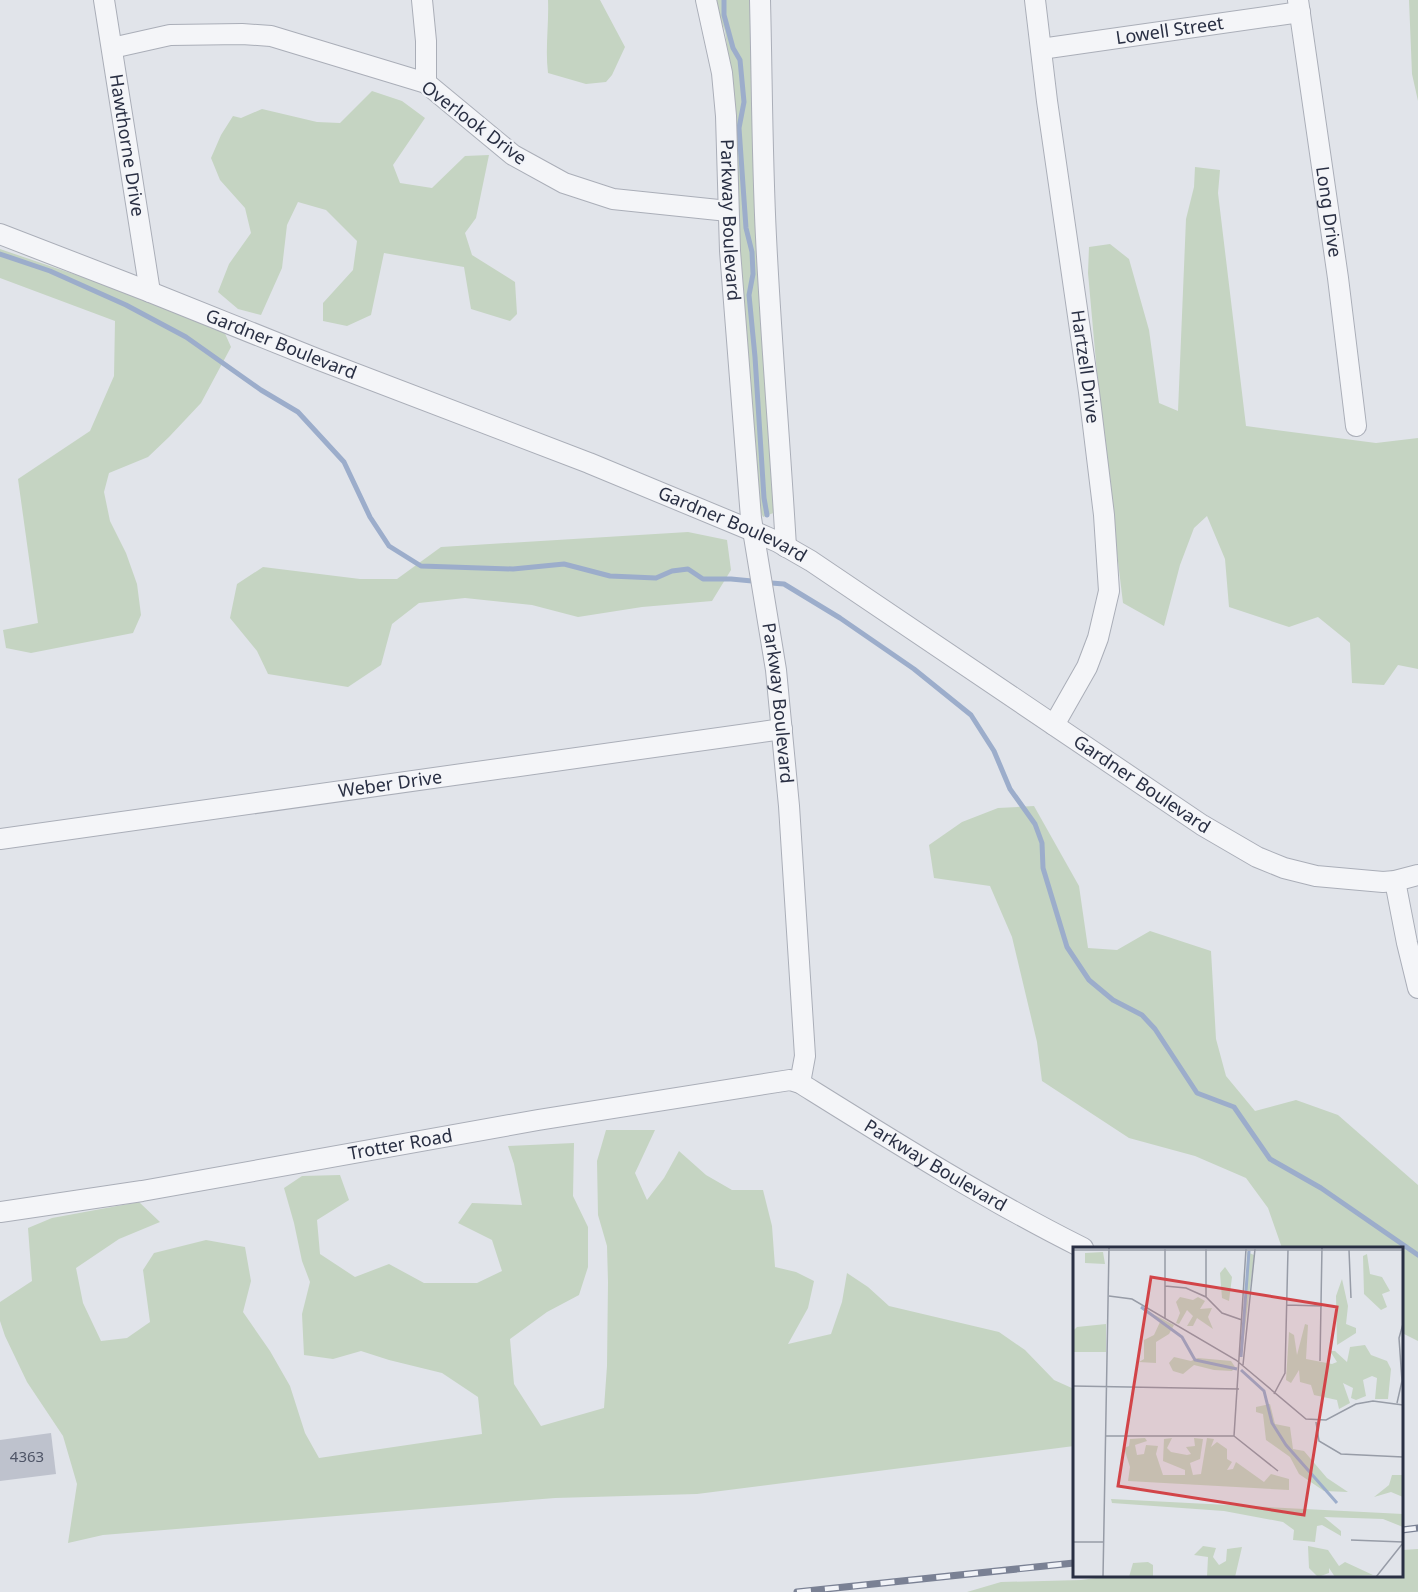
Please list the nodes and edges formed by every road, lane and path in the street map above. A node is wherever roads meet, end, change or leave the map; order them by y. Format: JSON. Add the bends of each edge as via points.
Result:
{"nodes":[{"id":1,"x":104,"y":0,"type":"edge"},
{"id":2,"x":422,"y":0,"type":"edge"},
{"id":3,"x":706,"y":0,"type":"edge"},
{"id":4,"x":760,"y":0,"type":"edge"},
{"id":5,"x":1035,"y":0,"type":"edge"},
{"id":6,"x":1299,"y":6,"type":"edge"},
{"id":7,"x":112,"y":48,"type":"junction"},
{"id":8,"x":1041,"y":49,"type":"junction"},
{"id":9,"x":426,"y":83,"type":"junction"},
{"id":10,"x":728,"y":211,"type":"junction"},
{"id":11,"x":0,"y":234,"type":"edge"},
{"id":12,"x":150,"y":292,"type":"junction"},
{"id":13,"x":1356,"y":426,"type":"dead end"},
{"id":14,"x":753,"y":531,"type":"junction"},
{"id":15,"x":786,"y":547,"type":"junction"},
{"id":16,"x":1054,"y":725,"type":"junction"},
{"id":17,"x":782,"y":729,"type":"junction"},
{"id":18,"x":0,"y":839,"type":"edge"},
{"id":19,"x":1418,"y":875,"type":"edge"},
{"id":20,"x":1395,"y":881,"type":"junction"},
{"id":21,"x":1418,"y":988,"type":"edge"},
{"id":22,"x":800,"y":1083,"type":"junction"},
{"id":23,"x":0,"y":1212,"type":"edge"},
{"id":24,"x":1081,"y":1247,"type":"edge"}],
"edges":[{"from":1,"to":7,"type":"street","name":"Hawthorne Drive"},
{"from":2,"to":9,"type":"street"},
{"from":3,"to":10,"type":"street","name":"Parkway Boulevard","via":[[722,73]]},
{"from":4,"to":15,"type":"street","name":"Parkway Boulevard","via":[[766,235]]},
{"from":5,"to":8,"type":"street","name":"Hartzell Drive"},
{"from":6,"to":8,"type":"street","name":"Lowell Street"},
{"from":6,"to":13,"type":"street","name":"Long Drive"},
{"from":7,"to":9,"type":"street","name":"Overlook Drive","via":[[170,35],[271,36]]},
{"from":7,"to":12,"type":"street","name":"Hawthorne Drive"},
{"from":8,"to":16,"type":"street","name":"Hartzell Drive","via":[[1089,392],[1109,591],[1087,667]]},
{"from":9,"to":10,"type":"street","name":"Overlook Drive","via":[[513,155],[564,183],[613,199]]},
{"from":10,"to":14,"type":"street","name":"Parkway Boulevard"},
{"from":11,"to":12,"type":"street","name":"Gardner Boulevard"},
{"from":12,"to":14,"type":"street","name":"Gardner Boulevard"},
{"from":14,"to":15,"type":"street","name":"Gardner Boulevard"},
{"from":14,"to":17,"type":"street","name":"Parkway Boulevard"},
{"from":15,"to":16,"type":"street","name":"Gardner Boulevard"},
{"from":16,"to":20,"type":"street","name":"Gardner Boulevard","via":[[1202,825],[1257,857],[1317,876]]},
{"from":17,"to":18,"type":"street","name":"Weber Drive"},
{"from":17,"to":22,"type":"street","name":"Parkway Boulevard","via":[[805,1056]]},
{"from":19,"to":20,"type":"street","name":"Gardner Boulevard"},
{"from":20,"to":21,"type":"street"},
{"from":22,"to":23,"type":"street","name":"Trotter Road","via":[[771,1082]]},
{"from":22,"to":24,"type":"street","name":"Parkway Boulevard","via":[[924,1160]]}]}
